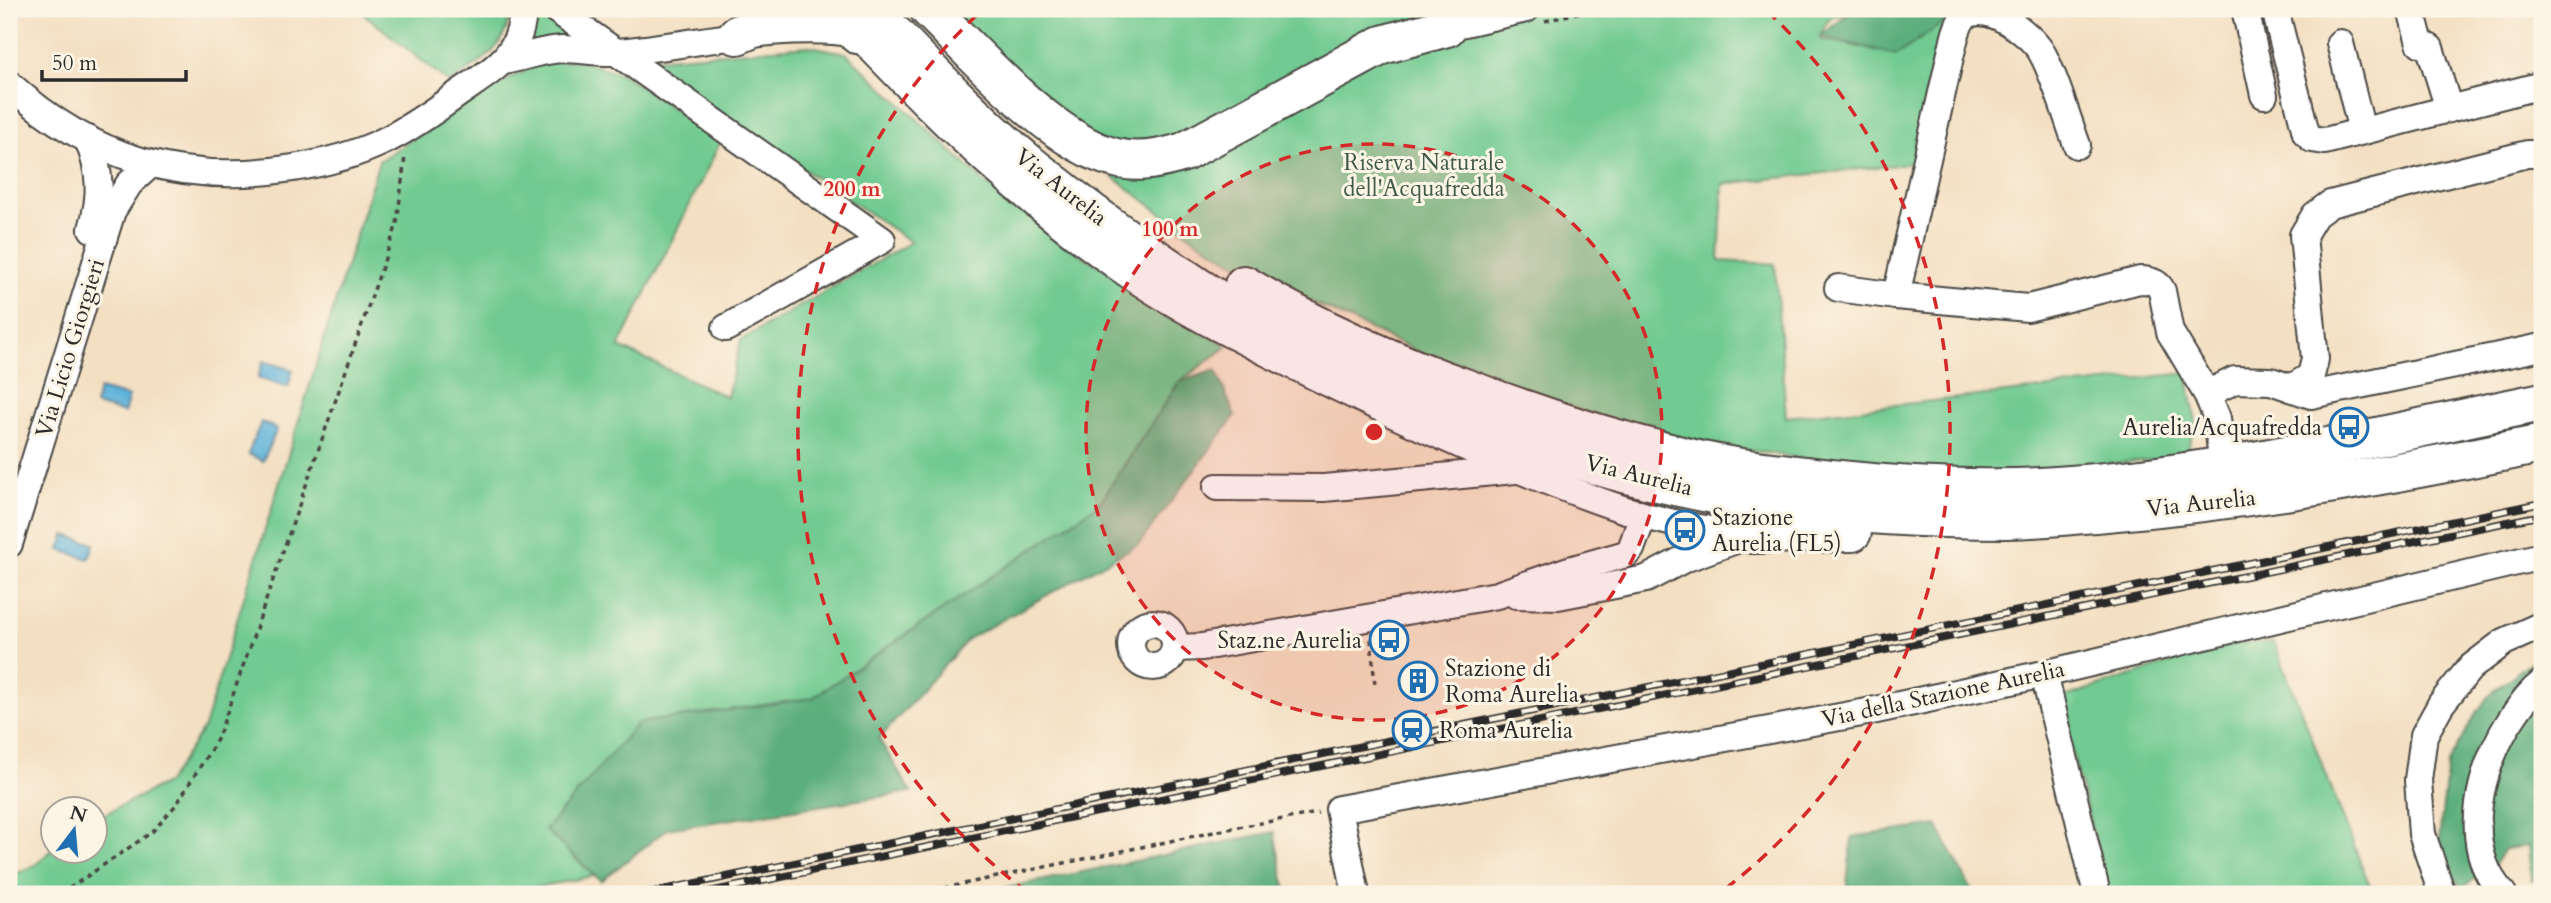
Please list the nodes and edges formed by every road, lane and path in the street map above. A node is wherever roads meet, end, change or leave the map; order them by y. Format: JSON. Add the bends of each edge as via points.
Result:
{"nodes":[{"id":1,"x":523,"y":9,"type":"edge"},
{"id":2,"x":555,"y":9,"type":"edge"},
{"id":3,"x":781,"y":9,"type":"edge"},
{"id":4,"x":903,"y":9,"type":"edge"},
{"id":5,"x":929,"y":9,"type":"edge"},
{"id":6,"x":1526,"y":9,"type":"edge"},
{"id":7,"x":2245,"y":9,"type":"edge"},
{"id":8,"x":2275,"y":9,"type":"edge"},
{"id":9,"x":2411,"y":9,"type":"edge"},
{"id":10,"x":855,"y":17,"type":"edge"},
{"id":11,"x":1447,"y":27,"type":"joint"},
{"id":12,"x":737,"y":35,"type":"junction"},
{"id":13,"x":2340,"y":43,"type":"dead end"},
{"id":14,"x":614,"y":52,"type":"junction"},
{"id":15,"x":505,"y":61,"type":"junction"},
{"id":16,"x":9,"y":85,"type":"edge"},
{"id":17,"x":2542,"y":85,"type":"edge"},
{"id":18,"x":2264,"y":95,"type":"dead end"},
{"id":19,"x":2449,"y":109,"type":"junction"},
{"id":20,"x":408,"y":127,"type":"junction"},
{"id":21,"x":2362,"y":131,"type":"junction"},
{"id":22,"x":88,"y":139,"type":"junction"},
{"id":23,"x":2077,"y":145,"type":"dead end"},
{"id":24,"x":2542,"y":154,"type":"edge"},
{"id":25,"x":151,"y":164,"type":"junction"},
{"id":26,"x":93,"y":249,"type":"junction"},
{"id":27,"x":1838,"y":288,"type":"dead end"},
{"id":28,"x":1896,"y":296,"type":"junction"},
{"id":29,"x":726,"y":328,"type":"dead end"},
{"id":30,"x":2542,"y":347,"type":"edge"},
{"id":31,"x":2291,"y":388,"type":"junction"},
{"id":32,"x":2207,"y":394,"type":"junction"},
{"id":33,"x":2542,"y":402,"type":"edge"},
{"id":34,"x":2542,"y":444,"type":"edge"},
{"id":35,"x":32,"y":447,"type":"junction"},
{"id":36,"x":2223,"y":466,"type":"junction"},
{"id":37,"x":1518,"y":469,"type":"junction"},
{"id":38,"x":1217,"y":488,"type":"dead end"},
{"id":39,"x":9,"y":497,"type":"edge"},
{"id":40,"x":1643,"y":516,"type":"junction"},
{"id":41,"x":2007,"y":519,"type":"junction"},
{"id":42,"x":1752,"y":534,"type":"junction"},
{"id":43,"x":9,"y":544,"type":"edge"},
{"id":44,"x":2542,"y":556,"type":"edge"},
{"id":45,"x":1497,"y":594,"type":"junction"},
{"id":46,"x":1369,"y":617,"type":"junction"},
{"id":47,"x":2542,"y":625,"type":"edge"},
{"id":48,"x":1175,"y":648,"type":"dead end"},
{"id":49,"x":2044,"y":674,"type":"junction"},
{"id":50,"x":2542,"y":683,"type":"edge"},
{"id":51,"x":1375,"y":686,"type":"dead end"},
{"id":52,"x":1339,"y":809,"type":"junction"},
{"id":53,"x":61,"y":894,"type":"edge"},
{"id":54,"x":915,"y":894,"type":"edge"},
{"id":55,"x":1356,"y":894,"type":"edge"},
{"id":56,"x":2097,"y":894,"type":"edge"},
{"id":57,"x":2442,"y":894,"type":"edge"},
{"id":58,"x":2503,"y":894,"type":"edge"}],
"edges":[{"from":1,"to":15,"type":"street","via":[[517,41]]},
{"from":2,"to":14,"type":"street"},
{"from":3,"to":12,"type":"highway","via":[[761,26]]},
{"from":4,"to":36,"type":"highway","name":"Via Aurelia","via":[[1036,136],[1180,246],[1330,331],[1514,407],[1689,458],[1880,484],[2066,486]]},
{"from":5,"to":11,"type":"highway","via":[[1065,134],[1091,150],[1125,160],[1155,160],[1184,152],[1382,45]]},
{"from":6,"to":11,"type":"street"},
{"from":7,"to":18,"type":"street"},
{"from":8,"to":21,"type":"street","via":[[2306,133],[2325,141]]},
{"from":9,"to":19,"type":"street","via":[[2420,43],[2430,48]]},
{"from":10,"to":12,"type":"street","via":[[831,31]]},
{"from":10,"to":37,"type":"street","name":"Via Aurelia","via":[[943,122],[998,174],[1127,274],[1214,326],[1346,393]]},
{"from":10,"to":41,"type":"highway","name":"Via Aurelia","via":[[932,74],[1035,169],[1127,239],[1238,312],[1395,392],[1580,461],[1689,489],[1816,509]]},
{"from":12,"to":14,"type":"street"},
{"from":13,"to":21,"type":"street"},
{"from":14,"to":15,"type":"street","via":[[565,49]]},
{"from":14,"to":29,"type":"street","via":[[882,240]]},
{"from":15,"to":20,"type":"street"},
{"from":16,"to":22,"type":"street"},
{"from":17,"to":19,"type":"street"},
{"from":19,"to":21,"type":"street"},
{"from":20,"to":25,"type":"street","via":[[349,156],[272,172],[215,175]]},
{"from":20,"to":53,"type":"path","via":[[397,224],[218,738],[176,805],[152,832]]},
{"from":22,"to":25,"type":"street"},
{"from":22,"to":26,"type":"street","name":"Via Licio Giorgieri","via":[[100,187]]},
{"from":23,"to":28,"type":"street","via":[[2043,54],[2033,41],[1990,9],[1978,9],[1964,17],[1951,53]]},
{"from":24,"to":31,"type":"street","via":[[2330,204],[2315,215],[2303,235],[2315,359],[2311,376]]},
{"from":25,"to":26,"type":"street","name":"Via Licio Giorgieri","via":[[119,197]]},
{"from":26,"to":35,"type":"street","name":"Via Licio Giorgieri"},
{"from":27,"to":28,"type":"street"},
{"from":28,"to":32,"type":"street","via":[[2028,308],[2140,280],[2153,281],[2162,291],[2170,332]]},
{"from":30,"to":31,"type":"street","via":[[2311,395]]},
{"from":31,"to":32,"type":"street","via":[[2235,380]]},
{"from":32,"to":36,"type":"street","via":[[2217,418]]},
{"from":33,"to":36,"type":"highway","name":"Via Aurelia"},
{"from":34,"to":41,"type":"highway","name":"Via Aurelia","via":[[2264,496]]},
{"from":35,"to":39,"type":"street","name":"Via Licio Giorgieri"},
{"from":35,"to":43,"type":"street","name":"Via Licio Giorgieri"},
{"from":37,"to":38,"type":"street","via":[[1324,488]]},
{"from":37,"to":40,"type":"street","name":"Via Aurelia"},
{"from":40,"to":42,"type":"street","name":"Via Aurelia","via":[[1696,529]]},
{"from":40,"to":45,"type":"street","via":[[1626,554]]},
{"from":41,"to":42,"type":"highway","via":[[1913,530]]},
{"from":42,"to":45,"type":"street","via":[[1684,559],[1646,579],[1558,596]]},
{"from":44,"to":49,"type":"street","name":"Via della Stazione Aurelia"},
{"from":45,"to":46,"type":"street"},
{"from":46,"to":48,"type":"street"},
{"from":46,"to":51,"type":"path"},
{"from":47,"to":57,"type":"street","via":[[2504,642],[2470,668],[2424,734],[2418,780],[2422,834]]},
{"from":49,"to":52,"type":"street","name":"Via della Stazione Aurelia"},
{"from":49,"to":56,"type":"street"},
{"from":50,"to":58,"type":"street","via":[[2531,691],[2495,745],[2479,797],[2484,866]]},
{"from":52,"to":54,"type":"path"},
{"from":52,"to":55,"type":"street"}]}
